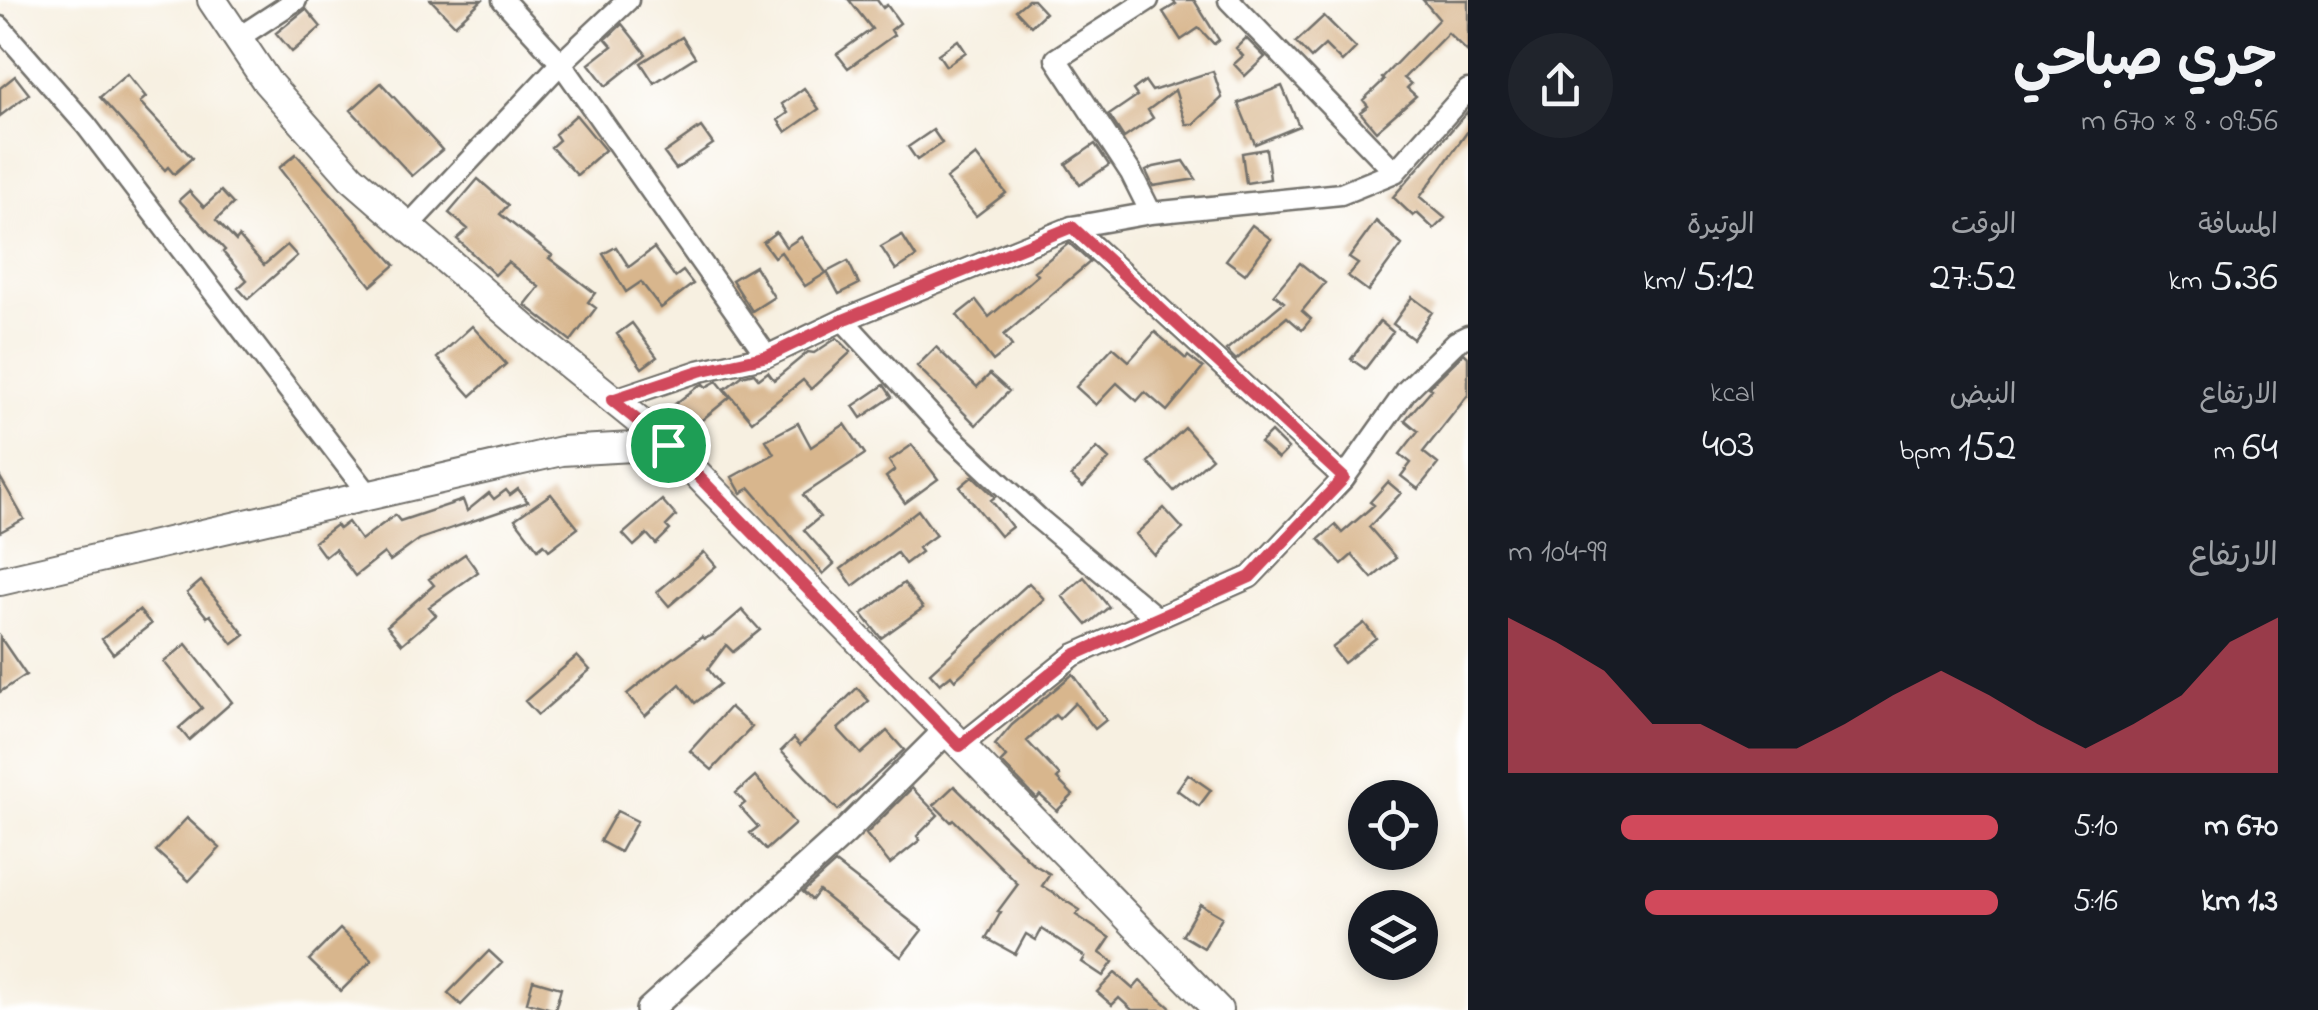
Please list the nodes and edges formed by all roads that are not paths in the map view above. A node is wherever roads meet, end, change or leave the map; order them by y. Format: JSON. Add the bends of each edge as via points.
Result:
{"nodes":[{"id":1,"x":212,"y":0,"type":"edge"},
{"id":2,"x":296,"y":0,"type":"edge"},
{"id":3,"x":503,"y":0,"type":"edge"},
{"id":4,"x":628,"y":0,"type":"edge"},
{"id":5,"x":1148,"y":0,"type":"edge"},
{"id":6,"x":1229,"y":0,"type":"edge"},
{"id":7,"x":238,"y":38,"type":"junction"},
{"id":8,"x":5,"y":41,"type":"edge"},
{"id":9,"x":561,"y":63,"type":"junction"},
{"id":10,"x":1468,"y":90,"type":"edge"},
{"id":11,"x":1396,"y":172,"type":"junction"},
{"id":12,"x":1151,"y":214,"type":"junction"},
{"id":13,"x":408,"y":226,"type":"junction"},
{"id":14,"x":1072,"y":227,"type":"junction"},
{"id":15,"x":843,"y":320,"type":"junction"},
{"id":16,"x":1468,"y":336,"type":"edge"},
{"id":17,"x":768,"y":356,"type":"junction"},
{"id":18,"x":612,"y":400,"type":"junction"},
{"id":19,"x":668,"y":445,"type":"junction"},
{"id":20,"x":1344,"y":478,"type":"junction"},
{"id":21,"x":369,"y":496,"type":"junction"},
{"id":22,"x":0,"y":581,"type":"edge"},
{"id":23,"x":1157,"y":618,"type":"junction"},
{"id":24,"x":953,"y":738,"type":"junction"},
{"id":25,"x":649,"y":1010,"type":"edge"},
{"id":26,"x":1218,"y":1010,"type":"edge"}],
"edges":[{"from":1,"to":7,"type":"main road"},
{"from":2,"to":7,"type":"street"},
{"from":3,"to":9,"type":"street"},
{"from":4,"to":9,"type":"street"},
{"from":5,"to":12,"type":"street","via":[[1056,59]]},
{"from":6,"to":11,"type":"street"},
{"from":7,"to":13,"type":"main road","via":[[267,82],[351,177]]},
{"from":8,"to":21,"type":"street","via":[[86,125]]},
{"from":9,"to":13,"type":"street"},
{"from":9,"to":17,"type":"street"},
{"from":10,"to":11,"type":"street"},
{"from":11,"to":12,"type":"street","via":[[1342,194]]},
{"from":12,"to":14,"type":"street"},
{"from":13,"to":18,"type":"main road"},
{"from":14,"to":15,"type":"street"},
{"from":14,"to":20,"type":"street"},
{"from":15,"to":17,"type":"street"},
{"from":15,"to":23,"type":"street","via":[[947,433]]},
{"from":16,"to":20,"type":"street","via":[[1406,390]]},
{"from":17,"to":18,"type":"street"},
{"from":18,"to":19,"type":"main road"},
{"from":19,"to":21,"type":"main road","via":[[561,451]]},
{"from":19,"to":24,"type":"main road"},
{"from":20,"to":23,"type":"street","via":[[1250,577]]},
{"from":21,"to":22,"type":"main road"},
{"from":23,"to":24,"type":"street","via":[[1074,655]]},
{"from":24,"to":25,"type":"street"},
{"from":24,"to":26,"type":"main road"}]}
